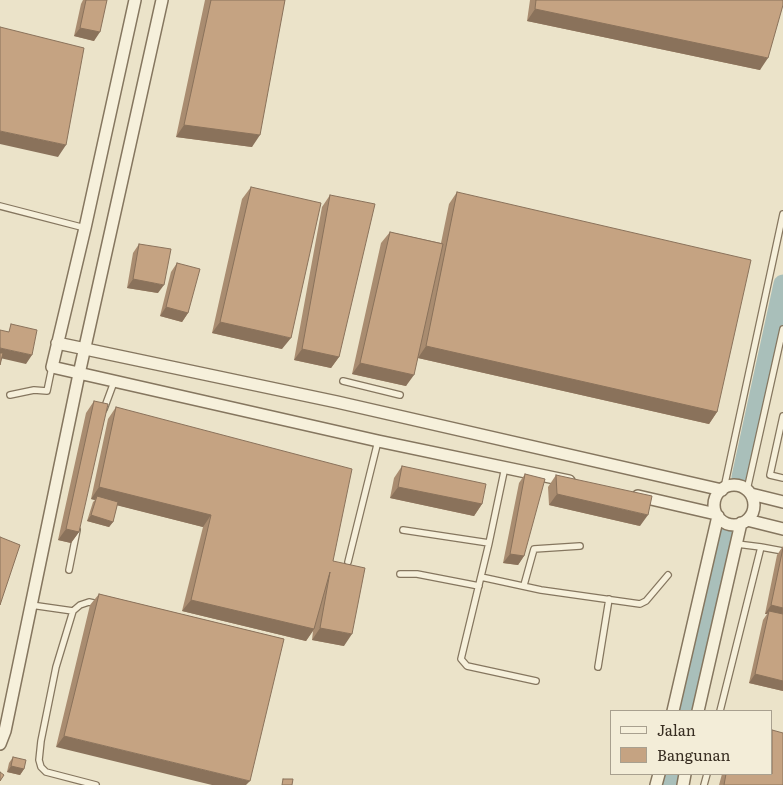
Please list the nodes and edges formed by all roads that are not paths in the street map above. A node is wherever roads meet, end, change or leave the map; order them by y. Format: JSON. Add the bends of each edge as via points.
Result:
{"nodes":[{"id":1,"x":135,"y":0,"type":"edge"},
{"id":2,"x":162,"y":0,"type":"edge"},
{"id":3,"x":0,"y":206,"type":"edge"},
{"id":4,"x":783,"y":214,"type":"edge"},
{"id":5,"x":85,"y":228,"type":"junction"},
{"id":6,"x":783,"y":330,"type":"edge"},
{"id":7,"x":57,"y":343,"type":"junction"},
{"id":8,"x":84,"y":350,"type":"junction"},
{"id":9,"x":52,"y":367,"type":"junction"},
{"id":10,"x":79,"y":374,"type":"junction"},
{"id":11,"x":343,"y":381,"type":"dead end"},
{"id":12,"x":114,"y":382,"type":"junction"},
{"id":13,"x":10,"y":395,"type":"dead end"},
{"id":14,"x":400,"y":395,"type":"dead end"},
{"id":15,"x":102,"y":413,"type":"edge"},
{"id":16,"x":783,"y":416,"type":"edge"},
{"id":17,"x":378,"y":441,"type":"junction"},
{"id":18,"x":505,"y":467,"type":"junction"},
{"id":19,"x":783,"y":478,"type":"edge"},
{"id":20,"x":582,"y":484,"type":"edge"},
{"id":21,"x":723,"y":489,"type":"junction"},
{"id":22,"x":749,"y":492,"type":"junction"},
{"id":23,"x":630,"y":494,"type":"edge"},
{"id":24,"x":783,"y":502,"type":"edge"},
{"id":25,"x":717,"y":515,"type":"junction"},
{"id":26,"x":744,"y":522,"type":"junction"},
{"id":27,"x":78,"y":525,"type":"edge"},
{"id":28,"x":783,"y":529,"type":"edge"},
{"id":29,"x":403,"y":530,"type":"dead end"},
{"id":30,"x":489,"y":543,"type":"junction"},
{"id":31,"x":737,"y":544,"type":"junction"},
{"id":32,"x":580,"y":546,"type":"dead end"},
{"id":33,"x":761,"y":547,"type":"junction"},
{"id":34,"x":783,"y":552,"type":"edge"},
{"id":35,"x":348,"y":562,"type":"edge"},
{"id":36,"x":69,"y":570,"type":"dead end"},
{"id":37,"x":400,"y":574,"type":"dead end"},
{"id":38,"x":668,"y":574,"type":"dead end"},
{"id":39,"x":481,"y":577,"type":"junction"},
{"id":40,"x":524,"y":585,"type":"junction"},
{"id":41,"x":478,"y":586,"type":"junction"},
{"id":42,"x":609,"y":599,"type":"junction"},
{"id":43,"x":31,"y":605,"type":"junction"},
{"id":44,"x":108,"y":605,"type":"edge"},
{"id":45,"x":74,"y":611,"type":"junction"},
{"id":46,"x":598,"y":667,"type":"dead end"},
{"id":47,"x":536,"y":681,"type":"dead end"},
{"id":48,"x":673,"y":710,"type":"edge"},
{"id":49,"x":698,"y":710,"type":"edge"},
{"id":50,"x":720,"y":710,"type":"edge"},
{"id":51,"x":0,"y":744,"type":"edge"},
{"id":52,"x":96,"y":785,"type":"edge"}],
"edges":[{"from":1,"to":5,"type":"street"},
{"from":2,"to":8,"type":"street"},
{"from":3,"to":5,"type":"lane"},
{"from":4,"to":21,"type":"lane"},
{"from":5,"to":7,"type":"street"},
{"from":6,"to":22,"type":"lane"},
{"from":7,"to":8,"type":"street"},
{"from":7,"to":9,"type":"street"},
{"from":8,"to":10,"type":"street"},
{"from":8,"to":21,"type":"street","via":[[337,402]]},
{"from":9,"to":10,"type":"street"},
{"from":9,"to":13,"type":"lane","via":[[46,391]]},
{"from":10,"to":12,"type":"street"},
{"from":10,"to":43,"type":"street"},
{"from":11,"to":14,"type":"lane"},
{"from":12,"to":15,"type":"lane"},
{"from":12,"to":17,"type":"street"},
{"from":16,"to":19,"type":"lane","via":[[770,475]]},
{"from":17,"to":18,"type":"street"},
{"from":17,"to":35,"type":"lane"},
{"from":18,"to":20,"type":"street"},
{"from":18,"to":30,"type":"lane"},
{"from":21,"to":22,"type":"street","via":[[739,486]]},
{"from":21,"to":25,"type":"street","via":[[715,498]]},
{"from":22,"to":24,"type":"street"},
{"from":22,"to":26,"type":"street","via":[[754,505]]},
{"from":23,"to":25,"type":"street"},
{"from":25,"to":26,"type":"street","via":[[726,523],[736,525]]},
{"from":25,"to":48,"type":"street"},
{"from":26,"to":28,"type":"street"},
{"from":26,"to":31,"type":"street"},
{"from":27,"to":36,"type":"lane"},
{"from":29,"to":30,"type":"lane"},
{"from":30,"to":39,"type":"lane"},
{"from":31,"to":33,"type":"lane"},
{"from":31,"to":49,"type":"street"},
{"from":32,"to":40,"type":"lane","via":[[534,549]]},
{"from":33,"to":34,"type":"lane"},
{"from":33,"to":50,"type":"lane"},
{"from":37,"to":41,"type":"lane","via":[[417,574]]},
{"from":38,"to":42,"type":"lane","via":[[640,604]]},
{"from":39,"to":40,"type":"lane"},
{"from":39,"to":41,"type":"lane"},
{"from":40,"to":42,"type":"lane"},
{"from":41,"to":47,"type":"lane","via":[[461,659],[467,666]]},
{"from":42,"to":46,"type":"lane"},
{"from":43,"to":45,"type":"lane"},
{"from":43,"to":51,"type":"street"},
{"from":44,"to":45,"type":"lane","via":[[89,602]]},
{"from":45,"to":52,"type":"lane","via":[[56,667],[39,760],[46,772]]}]}
